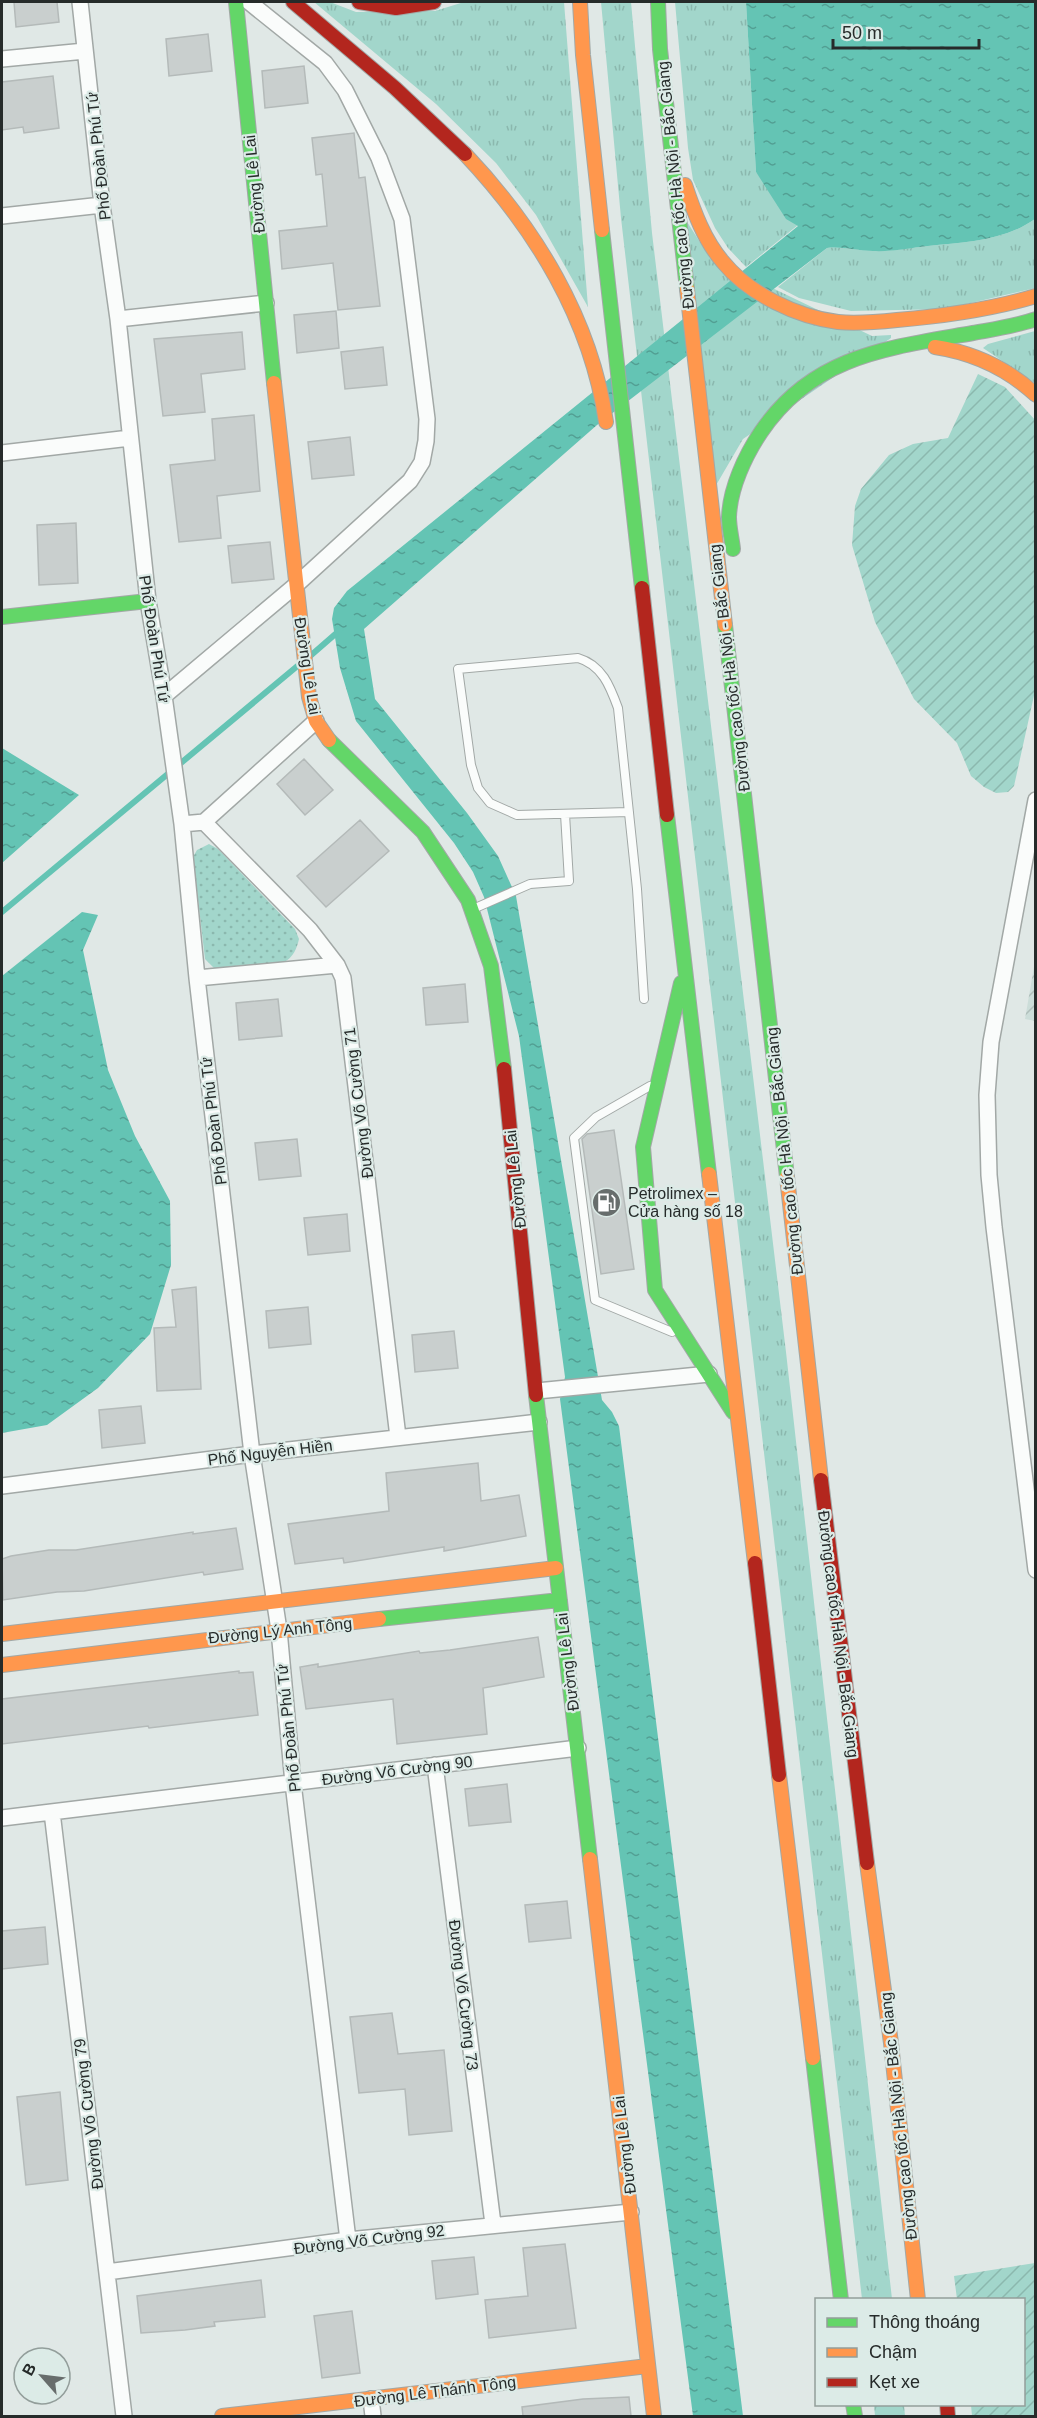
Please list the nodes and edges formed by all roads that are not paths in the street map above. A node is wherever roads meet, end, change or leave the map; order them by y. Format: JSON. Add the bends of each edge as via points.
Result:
{"nodes":[{"id":1,"x":80,"y":2,"type":"edge"},
{"id":2,"x":236,"y":2,"type":"edge"},
{"id":3,"x":249,"y":2,"type":"edge"},
{"id":4,"x":293,"y":2,"type":"edge"},
{"id":5,"x":359,"y":2,"type":"edge"},
{"id":6,"x":434,"y":2,"type":"edge"},
{"id":7,"x":580,"y":2,"type":"edge"},
{"id":8,"x":657,"y":2,"type":"edge"},
{"id":9,"x":670,"y":2,"type":"edge"},
{"id":10,"x":85,"y":51,"type":"junction"},
{"id":11,"x":2,"y":59,"type":"edge"},
{"id":12,"x":102,"y":205,"type":"junction"},
{"id":13,"x":2,"y":216,"type":"edge"},
{"id":14,"x":1035,"y":296,"type":"edge"},
{"id":15,"x":266,"y":303,"type":"junction"},
{"id":16,"x":118,"y":319,"type":"junction"},
{"id":17,"x":1035,"y":319,"type":"edge"},
{"id":18,"x":913,"y":345,"type":"junction"},
{"id":19,"x":1035,"y":396,"type":"edge"},
{"id":20,"x":130,"y":438,"type":"junction"},
{"id":21,"x":608,"y":439,"type":"dead end"},
{"id":22,"x":2,"y":453,"type":"edge"},
{"id":23,"x":734,"y":562,"type":"dead end"},
{"id":24,"x":296,"y":585,"type":"junction"},
{"id":25,"x":148,"y":601,"type":"junction"},
{"id":26,"x":2,"y":617,"type":"edge"},
{"id":27,"x":164,"y":696,"type":"junction"},
{"id":28,"x":642,"y":720,"type":"dead end"},
{"id":29,"x":316,"y":721,"type":"junction"},
{"id":30,"x":1035,"y":800,"type":"edge"},
{"id":31,"x":666,"y":807,"type":"junction"},
{"id":32,"x":629,"y":812,"type":"junction"},
{"id":33,"x":565,"y":814,"type":"junction"},
{"id":34,"x":204,"y":822,"type":"junction"},
{"id":35,"x":182,"y":824,"type":"junction"},
{"id":36,"x":474,"y":909,"type":"junction"},
{"id":37,"x":777,"y":953,"type":"dead end"},
{"id":38,"x":337,"y":966,"type":"junction"},
{"id":39,"x":685,"y":967,"type":"junction"},
{"id":40,"x":197,"y":978,"type":"junction"},
{"id":41,"x":644,"y":999,"type":"dead end"},
{"id":42,"x":771,"y":1033,"type":"junction"},
{"id":43,"x":656,"y":1082,"type":"junction"},
{"id":44,"x":686,"y":1339,"type":"junction"},
{"id":45,"x":709,"y":1374,"type":"junction"},
{"id":46,"x":537,"y":1391,"type":"junction"},
{"id":47,"x":737,"y":1418,"type":"junction"},
{"id":48,"x":538,"y":1422,"type":"junction"},
{"id":49,"x":398,"y":1437,"type":"junction"},
{"id":50,"x":252,"y":1454,"type":"junction"},
{"id":51,"x":2,"y":1486,"type":"edge"},
{"id":52,"x":556,"y":1568,"type":"junction"},
{"id":53,"x":1035,"y":1570,"type":"edge"},
{"id":54,"x":560,"y":1600,"type":"junction"},
{"id":55,"x":274,"y":1601,"type":"junction"},
{"id":56,"x":279,"y":1630,"type":"junction"},
{"id":57,"x":2,"y":1634,"type":"edge"},
{"id":58,"x":68,"y":1641,"type":"junction"},
{"id":59,"x":2,"y":1665,"type":"edge"},
{"id":60,"x":578,"y":1748,"type":"junction"},
{"id":61,"x":435,"y":1766,"type":"junction"},
{"id":62,"x":293,"y":1783,"type":"junction"},
{"id":63,"x":52,"y":1812,"type":"junction"},
{"id":64,"x":2,"y":1818,"type":"edge"},
{"id":65,"x":891,"y":2043,"type":"junction"},
{"id":66,"x":631,"y":2212,"type":"junction"},
{"id":67,"x":493,"y":2224,"type":"junction"},
{"id":68,"x":348,"y":2240,"type":"junction"},
{"id":69,"x":107,"y":2272,"type":"junction"},
{"id":70,"x":930,"y":2277,"type":"dead end"},
{"id":71,"x":841,"y":2298,"type":"edge"},
{"id":72,"x":918,"y":2298,"type":"edge"},
{"id":73,"x":648,"y":2366,"type":"junction"},
{"id":74,"x":371,"y":2399,"type":"junction"},
{"id":75,"x":124,"y":2416,"type":"edge"},
{"id":76,"x":222,"y":2416,"type":"edge"},
{"id":77,"x":373,"y":2416,"type":"edge"},
{"id":78,"x":654,"y":2416,"type":"edge"}],
"edges":[{"from":1,"to":10,"type":"street","name":"Phố Đoàn Phú Tứ"},
{"from":2,"to":15,"type":"main road","name":"Đường Lê Lai"},
{"from":3,"to":24,"type":"street","via":[[325,63],[345,90],[379,159],[402,219],[427,420],[418,471]]},
{"from":4,"to":21,"type":"main road","via":[[453,141],[503,195],[544,253],[580,330],[602,393]]},
{"from":5,"to":6,"type":"main road","via":[[396,8]]},
{"from":7,"to":31,"type":"main road"},
{"from":8,"to":42,"type":"main road","name":"Đường cao tốc Hà Nội - Bắc Giang"},
{"from":9,"to":14,"type":"main road","via":[[685,184],[712,248],[742,280],[794,309],[838,322],[924,318],[989,309]]},
{"from":10,"to":11,"type":"street"},
{"from":10,"to":12,"type":"street","name":"Phố Đoàn Phú Tứ"},
{"from":12,"to":13,"type":"street"},
{"from":12,"to":16,"type":"street","name":"Phố Đoàn Phú Tứ"},
{"from":15,"to":16,"type":"street"},
{"from":15,"to":24,"type":"main road","name":"Đường Lê Lai"},
{"from":16,"to":20,"type":"street","name":"Phố Đoàn Phú Tứ"},
{"from":17,"to":18,"type":"main road"},
{"from":18,"to":19,"type":"main road","via":[[977,356],[1013,375]]},
{"from":18,"to":23,"type":"main road","via":[[850,359],[826,369],[788,396],[760,431],[734,494],[729,517]]},
{"from":20,"to":22,"type":"street"},
{"from":20,"to":25,"type":"street","name":"Phố Đoàn Phú Tứ"},
{"from":24,"to":27,"type":"street"},
{"from":24,"to":29,"type":"main road","name":"Đường Lê Lai","via":[[309,697]]},
{"from":25,"to":26,"type":"main road"},
{"from":25,"to":27,"type":"street","name":"Phố Đoàn Phú Tứ"},
{"from":27,"to":35,"type":"street","name":"Phố Đoàn Phú Tứ"},
{"from":28,"to":31,"type":"main road"},
{"from":29,"to":34,"type":"street"},
{"from":29,"to":36,"type":"main road","name":"Đường Lê Lai","via":[[330,741],[423,832]]},
{"from":30,"to":53,"type":"street","via":[[991,1042],[987,1095],[994,1227]]},
{"from":31,"to":39,"type":"main road"},
{"from":32,"to":33,"type":"lane"},
{"from":32,"to":33,"type":"lane","via":[[618,708],[611,687],[591,662],[578,658],[458,669],[471,765],[478,788],[490,803],[517,815]]},
{"from":32,"to":41,"type":"lane"},
{"from":33,"to":36,"type":"lane","via":[[569,881],[530,884]]},
{"from":34,"to":35,"type":"street"},
{"from":34,"to":38,"type":"street","name":"Đường Võ Cường 71","via":[[310,930]]},
{"from":35,"to":40,"type":"street","name":"Phố Đoàn Phú Tứ"},
{"from":36,"to":46,"type":"main road","name":"Đường Lê Lai","via":[[491,966]]},
{"from":37,"to":42,"type":"main road"},
{"from":38,"to":40,"type":"street"},
{"from":38,"to":49,"type":"street","name":"Đường Võ Cường 71","via":[[345,993]]},
{"from":39,"to":43,"type":"main road"},
{"from":39,"to":47,"type":"main road"},
{"from":40,"to":50,"type":"street","name":"Phố Đoàn Phú Tứ"},
{"from":42,"to":65,"type":"main road","name":"Đường cao tốc Hà Nội - Bắc Giang","via":[[839,1644]]},
{"from":43,"to":44,"type":"main road","via":[[643,1147],[655,1290]]},
{"from":43,"to":44,"type":"lane","via":[[596,1117],[574,1138],[595,1300]]},
{"from":44,"to":45,"type":"main road"},
{"from":45,"to":46,"type":"street"},
{"from":45,"to":47,"type":"main road"},
{"from":46,"to":48,"type":"main road","name":"Đường Lê Lai"},
{"from":47,"to":71,"type":"main road"},
{"from":48,"to":49,"type":"street","name":"Phố Nguyễn Hiền"},
{"from":48,"to":52,"type":"main road","name":"Đường Lê Lai"},
{"from":49,"to":50,"type":"street","name":"Phố Nguyễn Hiền"},
{"from":50,"to":51,"type":"street","name":"Phố Nguyễn Hiền"},
{"from":50,"to":55,"type":"street","name":"Phố Đoàn Phú Tứ"},
{"from":52,"to":54,"type":"main road","name":"Đường Lê Lai"},
{"from":52,"to":55,"type":"main road","name":"Đường Lý Anh Tông"},
{"from":54,"to":56,"type":"main road","name":"Đường Lý Anh Tông"},
{"from":54,"to":60,"type":"main road","name":"Đường Lê Lai"},
{"from":55,"to":56,"type":"street","name":"Phố Đoàn Phú Tứ"},
{"from":55,"to":58,"type":"main road","name":"Đường Lý Anh Tông"},
{"from":56,"to":58,"type":"main road","name":"Đường Lý Anh Tông"},
{"from":56,"to":62,"type":"street","name":"Phố Đoàn Phú Tứ"},
{"from":57,"to":58,"type":"main road","name":"Đường Lý Anh Tông"},
{"from":58,"to":59,"type":"main road","name":"Đường Lý Anh Tông"},
{"from":60,"to":61,"type":"street","name":"Đường Võ Cường 90"},
{"from":60,"to":66,"type":"main road","name":"Đường Lê Lai"},
{"from":61,"to":62,"type":"street","name":"Đường Võ Cường 90"},
{"from":61,"to":67,"type":"street","name":"Đường Võ Cường 73"},
{"from":62,"to":63,"type":"street","name":"Đường Võ Cường 90"},
{"from":62,"to":68,"type":"street","name":"Phố Đoàn Phú Tứ"},
{"from":63,"to":64,"type":"street","name":"Đường Võ Cường 90"},
{"from":63,"to":69,"type":"street","name":"Đường Võ Cường 79"},
{"from":65,"to":70,"type":"main road","via":[[911,2142]]},
{"from":65,"to":72,"type":"main road","name":"Đường cao tốc Hà Nội - Bắc Giang"},
{"from":66,"to":67,"type":"street","name":"Đường Võ Cường 92"},
{"from":66,"to":73,"type":"main road","name":"Đường Lê Lai"},
{"from":67,"to":68,"type":"street","name":"Đường Võ Cường 92"},
{"from":68,"to":69,"type":"street","name":"Đường Võ Cường 92"},
{"from":69,"to":75,"type":"street","name":"Đường Võ Cường 79"},
{"from":73,"to":74,"type":"main road","name":"Đường Lê Thánh Tông"},
{"from":73,"to":78,"type":"main road","name":"Đường Lê Lai"},
{"from":74,"to":76,"type":"main road","name":"Đường Lê Thánh Tông"},
{"from":74,"to":77,"type":"street"}]}
